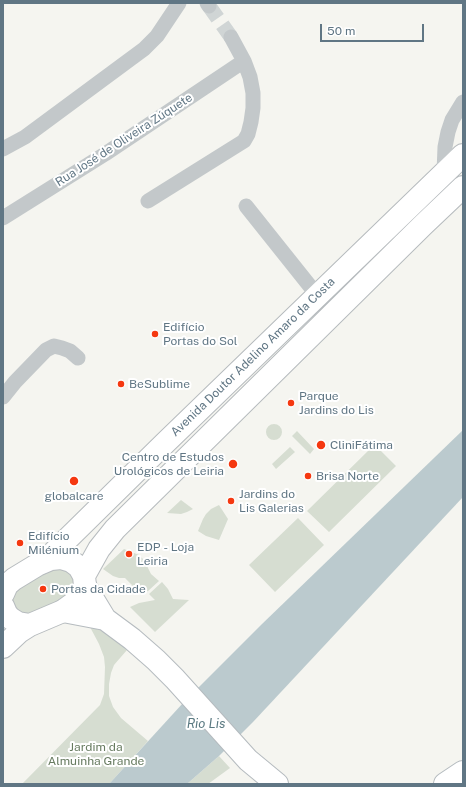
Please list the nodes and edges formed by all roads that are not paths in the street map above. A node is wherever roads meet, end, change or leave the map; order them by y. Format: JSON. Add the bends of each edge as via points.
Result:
{"nodes":[{"id":1,"x":180,"y":3,"type":"edge"},
{"id":2,"x":231,"y":37,"type":"tunnel mouth"},
{"id":3,"x":244,"y":60,"type":"junction"},
{"id":4,"x":463,"y":102,"type":"edge"},
{"id":5,"x":3,"y":149,"type":"edge"},
{"id":6,"x":463,"y":155,"type":"edge"},
{"id":7,"x":444,"y":173,"type":"junction"},
{"id":8,"x":463,"y":187,"type":"edge"},
{"id":9,"x":148,"y":201,"type":"dead end"},
{"id":10,"x":246,"y":206,"type":"dead end"},
{"id":11,"x":3,"y":218,"type":"edge"},
{"id":12,"x":317,"y":295,"type":"junction"},
{"id":13,"x":78,"y":358,"type":"dead end"},
{"id":14,"x":3,"y":397,"type":"edge"},
{"id":15,"x":45,"y":561,"type":"junction"},
{"id":16,"x":84,"y":581,"type":"junction"},
{"id":17,"x":7,"y":583,"type":"edge"},
{"id":18,"x":3,"y":606,"type":"edge"},
{"id":19,"x":63,"y":611,"type":"junction"},
{"id":20,"x":105,"y":619,"type":"junction"},
{"id":21,"x":30,"y":625,"type":"junction"},
{"id":22,"x":3,"y":647,"type":"edge"},
{"id":23,"x":463,"y":772,"type":"edge"},
{"id":24,"x":277,"y":784,"type":"edge"},
{"id":25,"x":445,"y":784,"type":"edge"}],
"edges":[{"from":1,"to":5,"type":"street","via":[[157,36],[144,49],[25,137]]},
{"from":2,"to":3,"type":"street"},
{"from":3,"to":9,"type":"street","via":[[253,93],[251,122],[244,141]]},
{"from":3,"to":11,"type":"street","name":"Rua José de Oliveira Zúquete","via":[[105,154]]},
{"from":4,"to":7,"type":"street","via":[[448,132]]},
{"from":6,"to":7,"type":"main road","name":"Avenida Doutor Adelino Amaro da Costa"},
{"from":7,"to":12,"type":"main road","name":"Avenida Doutor Adelino Amaro da Costa"},
{"from":8,"to":16,"type":"main road","name":"Avenida Doutor Adelino Amaro da Costa","via":[[115,528],[99,549]]},
{"from":10,"to":12,"type":"street"},
{"from":12,"to":15,"type":"main road","name":"Avenida Doutor Adelino Amaro da Costa"},
{"from":13,"to":14,"type":"street","via":[[70,351],[54,346],[46,350]]},
{"from":15,"to":16,"type":"main road","via":[[61,558],[71,561],[78,567]]},
{"from":15,"to":17,"type":"main road"},
{"from":16,"to":19,"type":"main road","name":"Avenida Doutor Adelino Amaro da Costa","via":[[79,598]]},
{"from":16,"to":20,"type":"main road"},
{"from":18,"to":21,"type":"main road","via":[[13,620]]},
{"from":19,"to":20,"type":"main road"},
{"from":19,"to":21,"type":"main road","name":"Avenida Doutor Adelino Amaro da Costa"},
{"from":20,"to":24,"type":"main road","via":[[144,649],[180,684],[248,760]]},
{"from":21,"to":22,"type":"main road","name":"Avenida Doutor Adelino Amaro da Costa"},
{"from":23,"to":25,"type":"main road"}]}
